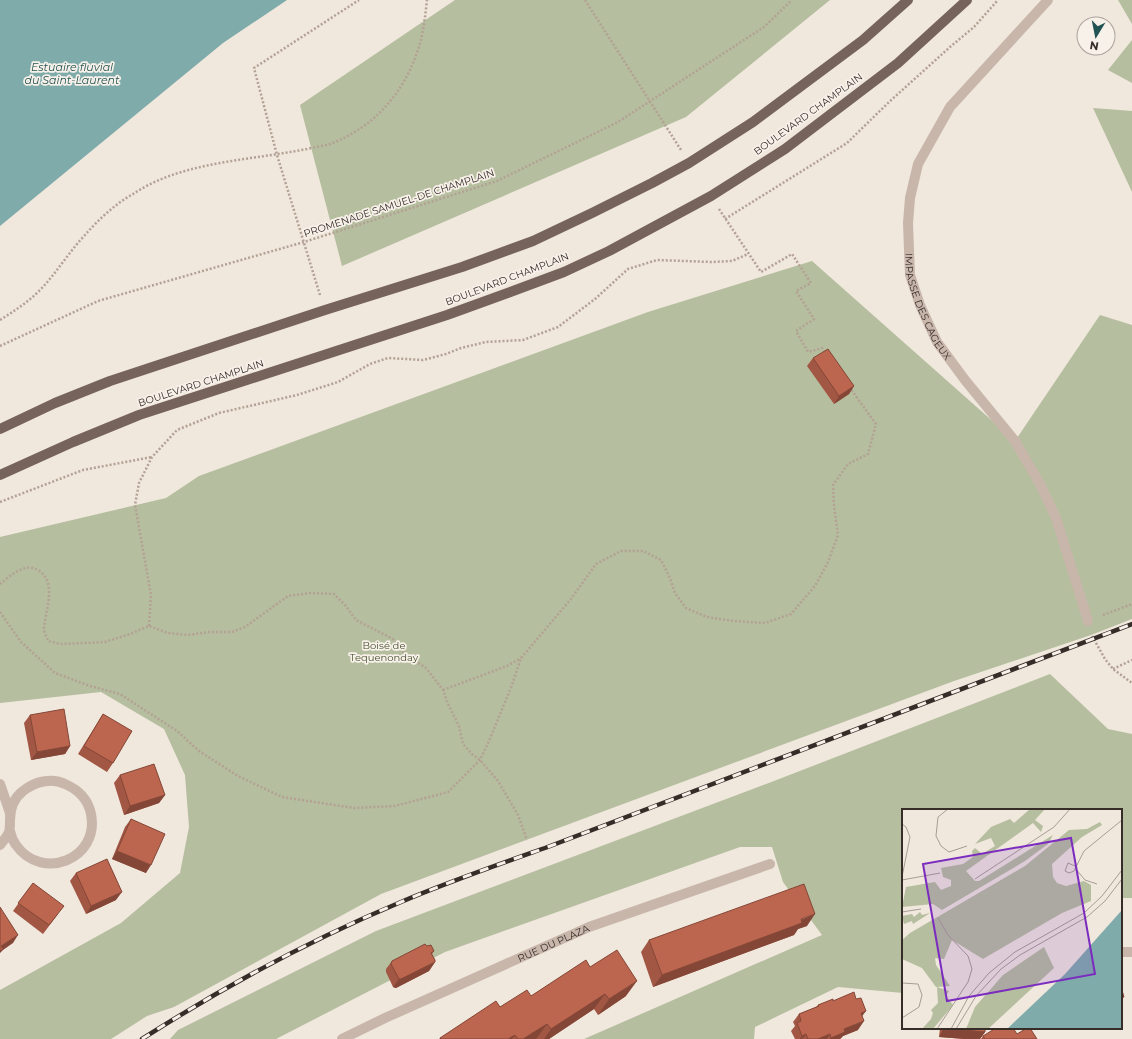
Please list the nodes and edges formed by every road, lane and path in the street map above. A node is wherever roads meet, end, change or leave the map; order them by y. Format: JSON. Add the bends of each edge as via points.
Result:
{"nodes":[{"id":1,"x":359,"y":0,"type":"edge"},
{"id":2,"x":427,"y":0,"type":"edge"},
{"id":3,"x":585,"y":0,"type":"edge"},
{"id":4,"x":792,"y":0,"type":"edge"},
{"id":5,"x":908,"y":0,"type":"edge"},
{"id":6,"x":967,"y":0,"type":"edge"},
{"id":7,"x":998,"y":0,"type":"edge"},
{"id":8,"x":1048,"y":0,"type":"edge"},
{"id":9,"x":650,"y":101,"type":"junction"},
{"id":10,"x":277,"y":155,"type":"junction"},
{"id":11,"x":688,"y":163,"type":"junction"},
{"id":12,"x":711,"y":196,"type":"junction"},
{"id":13,"x":725,"y":219,"type":"junction"},
{"id":14,"x":304,"y":242,"type":"junction"},
{"id":15,"x":748,"y":254,"type":"junction"},
{"id":16,"x":324,"y":310,"type":"junction"},
{"id":17,"x":0,"y":320,"type":"edge"},
{"id":18,"x":0,"y":346,"type":"edge"},
{"id":19,"x":826,"y":354,"type":"edge"},
{"id":20,"x":849,"y":386,"type":"edge"},
{"id":21,"x":0,"y":429,"type":"edge"},
{"id":22,"x":152,"y":457,"type":"junction"},
{"id":23,"x":0,"y":475,"type":"edge"},
{"id":24,"x":0,"y":502,"type":"edge"},
{"id":25,"x":0,"y":584,"type":"edge"},
{"id":26,"x":1132,"y":604,"type":"edge"},
{"id":27,"x":0,"y":612,"type":"edge"},
{"id":28,"x":1088,"y":622,"type":"junction"},
{"id":29,"x":149,"y":626,"type":"junction"},
{"id":30,"x":521,"y":658,"type":"junction"},
{"id":31,"x":1132,"y":660,"type":"edge"},
{"id":32,"x":1112,"y":670,"type":"junction"},
{"id":33,"x":1132,"y":683,"type":"edge"},
{"id":34,"x":443,"y":690,"type":"junction"},
{"id":35,"x":480,"y":760,"type":"junction"},
{"id":36,"x":0,"y":784,"type":"edge"},
{"id":37,"x":10,"y":813,"type":"junction"},
{"id":38,"x":10,"y":831,"type":"junction"},
{"id":39,"x":527,"y":840,"type":"dead end"},
{"id":40,"x":0,"y":845,"type":"edge"},
{"id":41,"x":770,"y":864,"type":"dead end"},
{"id":42,"x":342,"y":1039,"type":"edge"}],
"edges":[{"from":1,"to":10,"type":"path","via":[[254,68]]},
{"from":2,"to":10,"type":"path","via":[[417,52],[406,80],[370,123],[351,135],[329,144]]},
{"from":3,"to":9,"type":"path"},
{"from":4,"to":9,"type":"path","name":"PROMENADE SAMUEL-DE CHAMPLAIN","via":[[764,27]]},
{"from":5,"to":11,"type":"main road","via":[[863,40],[814,78],[753,122]]},
{"from":6,"to":12,"type":"main road","name":"BOULEVARD CHAMPLAIN","via":[[898,63],[850,100],[785,148]]},
{"from":7,"to":13,"type":"path","via":[[974,27],[889,102],[847,144]]},
{"from":8,"to":28,"type":"street","name":"IMPASSE DES CAGEUX","via":[[950,107],[918,164],[910,198],[908,223],[910,275],[920,305],[938,342],[965,380],[1015,441],[1040,484],[1056,518]]},
{"from":9,"to":11,"type":"path"},
{"from":9,"to":14,"type":"path","name":"PROMENADE SAMUEL-DE CHAMPLAIN","via":[[618,122],[497,181]]},
{"from":10,"to":14,"type":"path"},
{"from":10,"to":17,"type":"path","via":[[209,165],[168,176],[133,193],[85,235],[39,290],[22,306]]},
{"from":11,"to":16,"type":"main road","via":[[533,241],[462,267]]},
{"from":12,"to":13,"type":"path"},
{"from":12,"to":23,"type":"main road","name":"BOULEVARD CHAMPLAIN","via":[[609,250],[556,274],[447,314],[139,415]]},
{"from":13,"to":15,"type":"path"},
{"from":14,"to":16,"type":"path"},
{"from":14,"to":18,"type":"path","name":"PROMENADE SAMUEL-DE CHAMPLAIN","via":[[98,301]]},
{"from":15,"to":19,"type":"path","via":[[761,272],[792,254],[811,283],[796,291],[814,319],[796,331],[808,352],[822,348]]},
{"from":15,"to":22,"type":"path","via":[[732,261],[657,260],[628,270],[558,327],[523,340],[486,342],[423,360],[388,358],[370,364],[338,382],[297,395],[219,413],[177,430]]},
{"from":16,"to":21,"type":"main road","via":[[110,381]]},
{"from":20,"to":30,"type":"path","via":[[876,424],[868,454],[848,464],[833,485],[838,535],[815,586],[791,614],[764,623],[707,617],[686,608],[675,593],[661,560],[643,551],[621,551],[596,564],[571,599]]},
{"from":22,"to":24,"type":"path","via":[[83,470]]},
{"from":22,"to":29,"type":"path","via":[[139,483],[135,505],[151,596]]},
{"from":25,"to":29,"type":"path","via":[[19,569],[35,568],[44,574],[49,589],[44,631],[48,641],[61,644],[105,642]]},
{"from":26,"to":28,"type":"path"},
{"from":27,"to":35,"type":"path","via":[[21,642],[55,673],[120,694],[177,731],[199,751],[238,776],[282,797],[354,808],[395,806],[448,792]]},
{"from":28,"to":32,"type":"path","via":[[1091,635]]},
{"from":29,"to":34,"type":"path","via":[[168,633],[188,635],[232,632],[245,627],[288,596],[310,593],[334,594],[356,620],[393,639],[405,654],[426,668]]},
{"from":30,"to":34,"type":"path"},
{"from":30,"to":35,"type":"path"},
{"from":31,"to":32,"type":"path"},
{"from":32,"to":33,"type":"path"},
{"from":34,"to":35,"type":"path","via":[[459,726],[463,744]]},
{"from":35,"to":39,"type":"path","via":[[498,781],[518,815]]},
{"from":36,"to":37,"type":"street"},
{"from":37,"to":38,"type":"street"},
{"from":37,"to":38,"type":"street","via":[[15,800],[23,791],[36,783],[50,780],[75,788],[90,807],[93,822],[92,833],[86,846],[74,858],[52,864],[38,862],[25,855],[15,845]]},
{"from":38,"to":40,"type":"street"},
{"from":41,"to":42,"type":"street","name":"RUE DU PLAZA","via":[[589,927]]}]}
